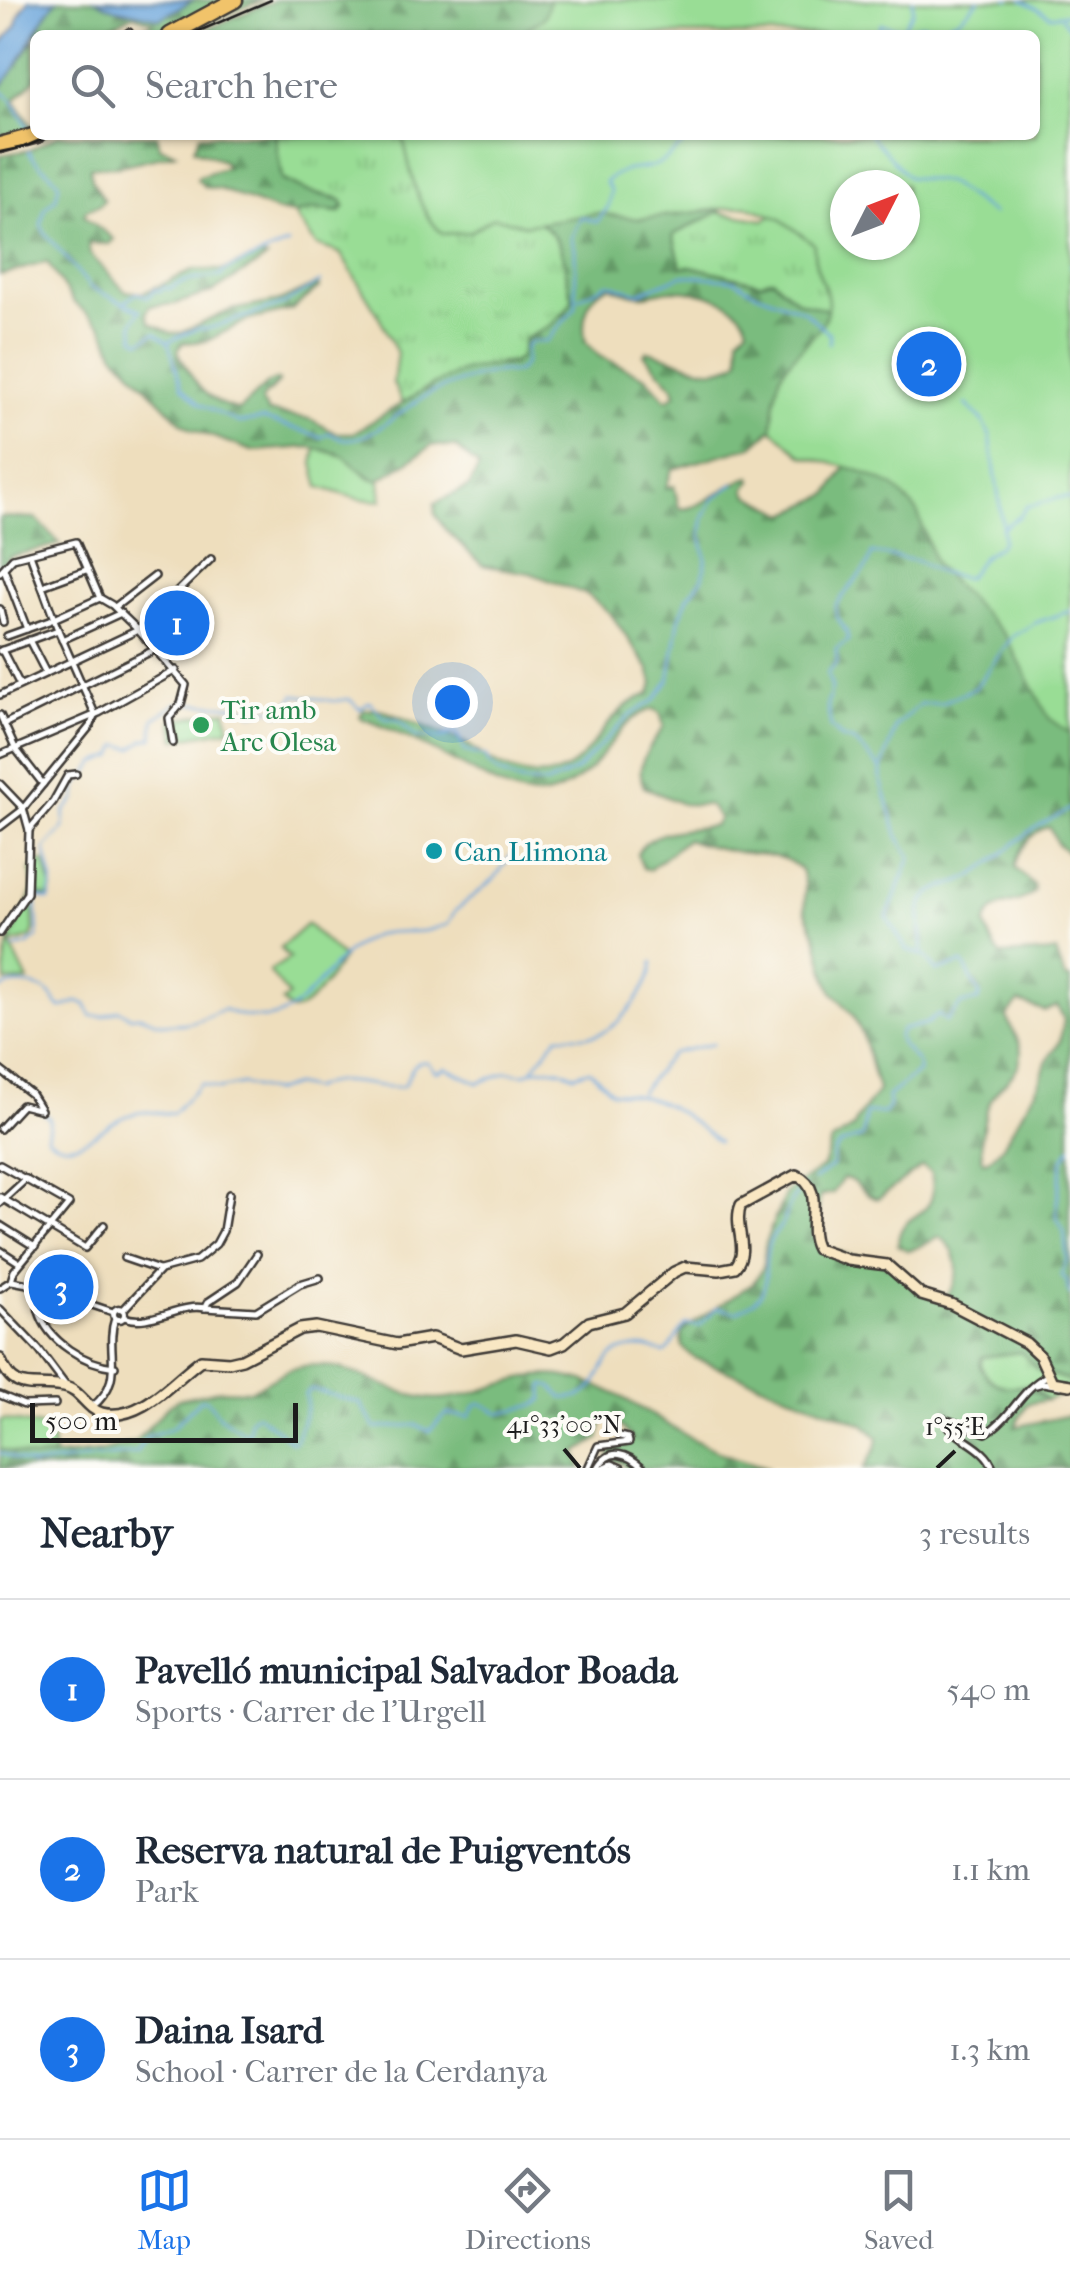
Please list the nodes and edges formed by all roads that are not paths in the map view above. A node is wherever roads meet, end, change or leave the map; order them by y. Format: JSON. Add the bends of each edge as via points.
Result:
{"nodes":[{"id":1,"x":231,"y":0,"type":"edge"},
{"id":2,"x":177,"y":30,"type":"edge"},
{"id":3,"x":30,"y":136,"type":"edge"},
{"id":4,"x":0,"y":143,"type":"edge"},
{"id":5,"x":30,"y":554,"type":"junction"},
{"id":6,"x":211,"y":559,"type":"dead end"},
{"id":7,"x":2,"y":570,"type":"edge"},
{"id":8,"x":86,"y":570,"type":"junction"},
{"id":9,"x":155,"y":576,"type":"dead end"},
{"id":10,"x":42,"y":586,"type":"junction"},
{"id":11,"x":100,"y":598,"type":"junction"},
{"id":12,"x":115,"y":607,"type":"junction"},
{"id":13,"x":0,"y":609,"type":"edge"},
{"id":14,"x":121,"y":614,"type":"junction"},
{"id":15,"x":54,"y":619,"type":"junction"},
{"id":16,"x":3,"y":622,"type":"dead end"},
{"id":17,"x":28,"y":629,"type":"junction"},
{"id":18,"x":58,"y":630,"type":"junction"},
{"id":19,"x":138,"y":630,"type":"junction"},
{"id":20,"x":7,"y":636,"type":"dead end"},
{"id":21,"x":29,"y":640,"type":"junction"},
{"id":22,"x":62,"y":640,"type":"junction"},
{"id":23,"x":156,"y":649,"type":"junction"},
{"id":24,"x":1,"y":651,"type":"edge"},
{"id":25,"x":72,"y":661,"type":"junction"},
{"id":26,"x":176,"y":670,"type":"junction"},
{"id":27,"x":46,"y":673,"type":"junction"},
{"id":28,"x":20,"y":685,"type":"junction"},
{"id":29,"x":83,"y":687,"type":"junction"},
{"id":30,"x":0,"y":696,"type":"edge"},
{"id":31,"x":95,"y":714,"type":"junction"},
{"id":32,"x":0,"y":715,"type":"edge"},
{"id":33,"x":4,"y":724,"type":"junction"},
{"id":34,"x":173,"y":743,"type":"dead end"},
{"id":35,"x":15,"y":748,"type":"junction"},
{"id":36,"x":0,"y":755,"type":"edge"},
{"id":37,"x":76,"y":774,"type":"dead end"},
{"id":38,"x":43,"y":784,"type":"junction"},
{"id":39,"x":2,"y":788,"type":"edge"},
{"id":40,"x":24,"y":808,"type":"junction"},
{"id":41,"x":0,"y":827,"type":"edge"},
{"id":42,"x":29,"y":830,"type":"junction"},
{"id":43,"x":0,"y":933,"type":"edge"},
{"id":44,"x":0,"y":1070,"type":"edge"},
{"id":45,"x":0,"y":1128,"type":"edge"},
{"id":46,"x":0,"y":1165,"type":"edge"},
{"id":47,"x":26,"y":1179,"type":"junction"},
{"id":48,"x":229,"y":1194,"type":"dead end"},
{"id":49,"x":1,"y":1199,"type":"edge"},
{"id":50,"x":104,"y":1224,"type":"dead end"},
{"id":51,"x":0,"y":1225,"type":"edge"},
{"id":52,"x":50,"y":1227,"type":"junction"},
{"id":53,"x":34,"y":1247,"type":"junction"},
{"id":54,"x":0,"y":1250,"type":"edge"},
{"id":55,"x":257,"y":1254,"type":"dead end"},
{"id":56,"x":124,"y":1258,"type":"dead end"},
{"id":57,"x":20,"y":1264,"type":"junction"},
{"id":58,"x":160,"y":1270,"type":"junction"},
{"id":59,"x":320,"y":1278,"type":"dead end"},
{"id":60,"x":11,"y":1282,"type":"junction"},
{"id":61,"x":38,"y":1287,"type":"junction"},
{"id":62,"x":0,"y":1288,"type":"edge"},
{"id":63,"x":50,"y":1292,"type":"junction"},
{"id":64,"x":39,"y":1298,"type":"junction"},
{"id":65,"x":205,"y":1308,"type":"junction"},
{"id":66,"x":0,"y":1309,"type":"edge"},
{"id":67,"x":124,"y":1314,"type":"junction"},
{"id":68,"x":114,"y":1315,"type":"junction"},
{"id":69,"x":0,"y":1359,"type":"edge"},
{"id":70,"x":115,"y":1368,"type":"junction"},
{"id":71,"x":1045,"y":1379,"type":"junction"},
{"id":72,"x":1065,"y":1386,"type":"edge"},
{"id":73,"x":66,"y":1387,"type":"junction"},
{"id":74,"x":0,"y":1395,"type":"edge"},
{"id":75,"x":102,"y":1396,"type":"junction"},
{"id":76,"x":56,"y":1404,"type":"dead end"},
{"id":77,"x":91,"y":1407,"type":"junction"},
{"id":78,"x":111,"y":1413,"type":"junction"},
{"id":79,"x":620,"y":1436,"type":"dead end"},
{"id":80,"x":588,"y":1468,"type":"edge"},
{"id":81,"x":601,"y":1468,"type":"edge"},
{"id":82,"x":621,"y":1468,"type":"edge"},
{"id":83,"x":643,"y":1468,"type":"edge"},
{"id":84,"x":993,"y":1468,"type":"edge"}],
"edges":[{"from":1,"to":2,"type":"highway"},
{"from":3,"to":4,"type":"highway"},
{"from":5,"to":7,"type":"street","via":[[11,558]]},
{"from":5,"to":8,"type":"street","via":[[76,542]]},
{"from":5,"to":10,"type":"street"},
{"from":6,"to":19,"type":"street"},
{"from":7,"to":17,"type":"street"},
{"from":8,"to":10,"type":"street"},
{"from":8,"to":11,"type":"street"},
{"from":9,"to":12,"type":"street"},
{"from":10,"to":15,"type":"street"},
{"from":11,"to":12,"type":"street"},
{"from":11,"to":15,"type":"street"},
{"from":12,"to":14,"type":"street"},
{"from":13,"to":16,"type":"street"},
{"from":14,"to":19,"type":"street"},
{"from":14,"to":22,"type":"street"},
{"from":15,"to":17,"type":"street"},
{"from":15,"to":18,"type":"street"},
{"from":17,"to":20,"type":"street"},
{"from":18,"to":21,"type":"street"},
{"from":18,"to":22,"type":"street"},
{"from":19,"to":23,"type":"street"},
{"from":19,"to":25,"type":"street"},
{"from":21,"to":24,"type":"street"},
{"from":21,"to":27,"type":"street"},
{"from":22,"to":25,"type":"street"},
{"from":23,"to":26,"type":"street"},
{"from":23,"to":29,"type":"street"},
{"from":24,"to":28,"type":"street"},
{"from":25,"to":27,"type":"street"},
{"from":25,"to":29,"type":"street"},
{"from":26,"to":31,"type":"street"},
{"from":26,"to":34,"type":"street","via":[[187,688],[169,718]]},
{"from":27,"to":28,"type":"street"},
{"from":28,"to":30,"type":"street"},
{"from":29,"to":31,"type":"street"},
{"from":29,"to":33,"type":"street"},
{"from":31,"to":35,"type":"street"},
{"from":31,"to":38,"type":"street"},
{"from":32,"to":33,"type":"street"},
{"from":33,"to":35,"type":"street"},
{"from":35,"to":36,"type":"street"},
{"from":35,"to":38,"type":"street"},
{"from":37,"to":42,"type":"street","via":[[68,775]]},
{"from":38,"to":40,"type":"street"},
{"from":39,"to":40,"type":"street"},
{"from":40,"to":41,"type":"street"},
{"from":40,"to":42,"type":"street"},
{"from":42,"to":43,"type":"street","via":[[26,896]]},
{"from":44,"to":45,"type":"street","via":[[41,1110],[22,1104]]},
{"from":46,"to":47,"type":"street"},
{"from":47,"to":49,"type":"street"},
{"from":47,"to":52,"type":"street","via":[[69,1204]]},
{"from":48,"to":58,"type":"street","via":[[216,1244],[197,1260]]},
{"from":49,"to":52,"type":"street"},
{"from":50,"to":52,"type":"street","via":[[85,1248]]},
{"from":51,"to":53,"type":"street"},
{"from":52,"to":53,"type":"street"},
{"from":53,"to":57,"type":"street"},
{"from":54,"to":57,"type":"street"},
{"from":55,"to":65,"type":"street","via":[[238,1282]]},
{"from":56,"to":58,"type":"street"},
{"from":57,"to":60,"type":"street"},
{"from":58,"to":67,"type":"street"},
{"from":59,"to":65,"type":"street","via":[[256,1311]]},
{"from":60,"to":61,"type":"street"},
{"from":60,"to":62,"type":"street"},
{"from":61,"to":63,"type":"street"},
{"from":61,"to":64,"type":"street"},
{"from":63,"to":64,"type":"street"},
{"from":63,"to":68,"type":"street"},
{"from":64,"to":70,"type":"street","via":[[41,1316],[62,1342],[84,1361]]},
{"from":65,"to":67,"type":"street","via":[[137,1320]]},
{"from":66,"to":73,"type":"street"},
{"from":67,"to":68,"type":"street","via":[[118,1308]]},
{"from":68,"to":70,"type":"street"},
{"from":69,"to":73,"type":"street","via":[[18,1383]]},
{"from":70,"to":75,"type":"street"},
{"from":71,"to":72,"type":"street"},
{"from":71,"to":78,"type":"street","via":[[1040,1356],[1026,1343],[921,1295],[887,1264],[817,1249],[814,1192],[796,1175],[741,1205],[742,1253],[735,1266],[685,1266],[625,1312],[589,1322],[551,1348],[516,1340],[461,1349],[432,1338],[397,1344],[307,1327],[242,1359],[201,1360],[162,1394]]},
{"from":71,"to":84,"type":"street","via":[[986,1432],[944,1419],[989,1456]]},
{"from":73,"to":77,"type":"street"},
{"from":74,"to":76,"type":"street","via":[[24,1406]]},
{"from":75,"to":77,"type":"street"},
{"from":75,"to":78,"type":"street"},
{"from":77,"to":78,"type":"street"},
{"from":79,"to":80,"type":"street","via":[[629,1442],[598,1446]]},
{"from":81,"to":82,"type":"street"},
{"from":81,"to":83,"type":"street","via":[[604,1458],[616,1454]]}]}
